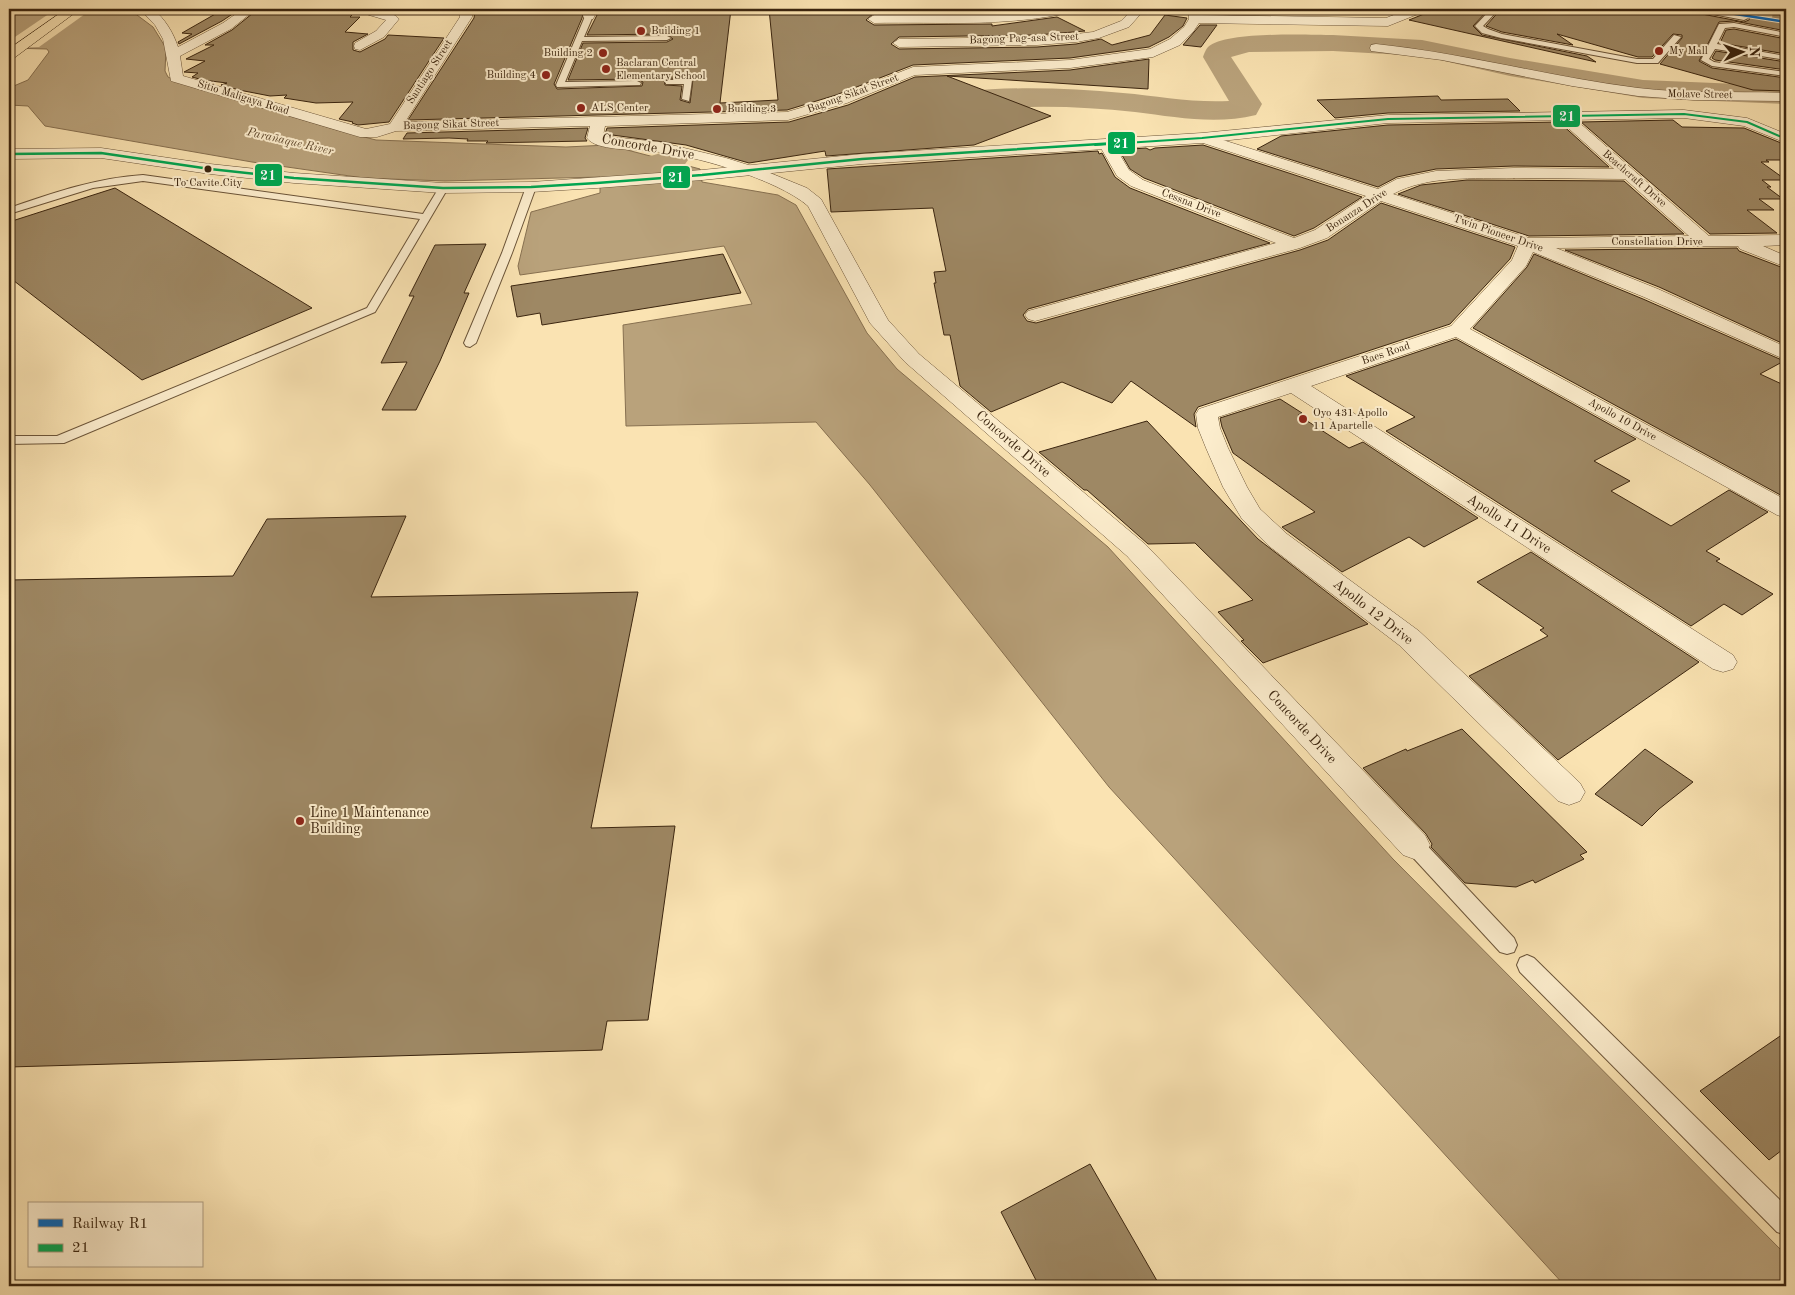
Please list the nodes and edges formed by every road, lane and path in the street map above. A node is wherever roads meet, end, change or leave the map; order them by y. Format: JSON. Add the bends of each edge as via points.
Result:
{"nodes":[{"id":1,"x":22,"y":9,"type":"edge"},
{"id":2,"x":74,"y":9,"type":"edge"},
{"id":3,"x":146,"y":9,"type":"edge"},
{"id":4,"x":250,"y":9,"type":"edge"},
{"id":5,"x":369,"y":9,"type":"edge"},
{"id":6,"x":466,"y":9,"type":"edge"},
{"id":7,"x":1068,"y":9,"type":"edge"},
{"id":8,"x":1139,"y":9,"type":"edge"},
{"id":9,"x":1419,"y":9,"type":"edge"},
{"id":10,"x":1495,"y":9,"type":"edge"},
{"id":11,"x":1690,"y":9,"type":"edge"},
{"id":12,"x":9,"y":10,"type":"edge"},
{"id":13,"x":591,"y":12,"type":"edge"},
{"id":14,"x":1195,"y":14,"type":"edge"},
{"id":15,"x":1750,"y":18,"type":"dead end"},
{"id":16,"x":1718,"y":34,"type":"junction"},
{"id":17,"x":1786,"y":35,"type":"edge"},
{"id":18,"x":1728,"y":36,"type":"dead end"},
{"id":19,"x":1677,"y":37,"type":"dead end"},
{"id":20,"x":580,"y":38,"type":"junction"},
{"id":21,"x":667,"y":38,"type":"dead end"},
{"id":22,"x":899,"y":43,"type":"junction"},
{"id":23,"x":360,"y":46,"type":"dead end"},
{"id":24,"x":1376,"y":48,"type":"dead end"},
{"id":25,"x":1711,"y":49,"type":"junction"},
{"id":26,"x":12,"y":52,"type":"edge"},
{"id":27,"x":175,"y":54,"type":"junction"},
{"id":28,"x":1786,"y":58,"type":"edge"},
{"id":29,"x":1786,"y":67,"type":"edge"},
{"id":30,"x":913,"y":71,"type":"junction"},
{"id":31,"x":1786,"y":74,"type":"edge"},
{"id":32,"x":669,"y":82,"type":"dead end"},
{"id":33,"x":637,"y":83,"type":"dead end"},
{"id":34,"x":1638,"y":92,"type":"junction"},
{"id":35,"x":1786,"y":98,"type":"edge"},
{"id":36,"x":686,"y":99,"type":"dead end"},
{"id":37,"x":1646,"y":114,"type":"junction"},
{"id":38,"x":1562,"y":115,"type":"junction"},
{"id":39,"x":598,"y":121,"type":"junction"},
{"id":40,"x":391,"y":129,"type":"junction"},
{"id":41,"x":1202,"y":138,"type":"junction"},
{"id":42,"x":1786,"y":139,"type":"edge"},
{"id":43,"x":1106,"y":143,"type":"junction"},
{"id":44,"x":9,"y":154,"type":"edge"},
{"id":45,"x":752,"y":171,"type":"junction"},
{"id":46,"x":1628,"y":174,"type":"junction"},
{"id":47,"x":532,"y":187,"type":"junction"},
{"id":48,"x":443,"y":188,"type":"junction"},
{"id":49,"x":1381,"y":194,"type":"junction"},
{"id":50,"x":9,"y":211,"type":"edge"},
{"id":51,"x":426,"y":217,"type":"junction"},
{"id":52,"x":1786,"y":240,"type":"edge"},
{"id":53,"x":1737,"y":241,"type":"junction"},
{"id":54,"x":1706,"y":242,"type":"junction"},
{"id":55,"x":1528,"y":243,"type":"junction"},
{"id":56,"x":1294,"y":244,"type":"junction"},
{"id":57,"x":1786,"y":262,"type":"edge"},
{"id":58,"x":1035,"y":315,"type":"dead end"},
{"id":59,"x":1458,"y":330,"type":"junction"},
{"id":60,"x":470,"y":343,"type":"dead end"},
{"id":61,"x":1786,"y":354,"type":"edge"},
{"id":62,"x":1294,"y":386,"type":"junction"},
{"id":63,"x":1207,"y":414,"type":"joint"},
{"id":64,"x":9,"y":440,"type":"edge"},
{"id":65,"x":1786,"y":510,"type":"edge"},
{"id":66,"x":1724,"y":662,"type":"dead end"},
{"id":67,"x":1569,"y":792,"type":"dead end"},
{"id":68,"x":1414,"y":845,"type":"joint"},
{"id":69,"x":1507,"y":945,"type":"dead end"},
{"id":70,"x":1527,"y":965,"type":"dead end"},
{"id":71,"x":1786,"y":1223,"type":"edge"}],
"edges":[{"from":1,"to":12,"type":"street"},
{"from":2,"to":26,"type":"main road"},
{"from":3,"to":27,"type":"street","name":"Sitio Maligaya Road","via":[[156,16]]},
{"from":4,"to":27,"type":"street","via":[[227,26]]},
{"from":5,"to":23,"type":"street","via":[[393,19],[380,34]]},
{"from":6,"to":40,"type":"street","name":"Santiago Street","via":[[466,17]]},
{"from":7,"to":22,"type":"street","via":[[1018,17],[874,19]]},
{"from":8,"to":22,"type":"street","name":"Bagong Pag-asa Street","via":[[1125,24],[1076,38]]},
{"from":9,"to":14,"type":"street","via":[[1388,22]]},
{"from":10,"to":19,"type":"lane","via":[[1479,26],[1485,31],[1637,61],[1655,61]]},
{"from":11,"to":15,"type":"lane"},
{"from":13,"to":20,"type":"lane"},
{"from":14,"to":30,"type":"street","name":"Bagong Sikat Street","via":[[1189,28],[1175,42],[1153,53],[1070,64]]},
{"from":16,"to":17,"type":"lane","via":[[1722,26],[1734,25]]},
{"from":16,"to":18,"type":"lane"},
{"from":16,"to":25,"type":"lane"},
{"from":20,"to":21,"type":"lane"},
{"from":20,"to":33,"type":"lane","via":[[560,86]]},
{"from":22,"to":30,"type":"street"},
{"from":24,"to":34,"type":"street","name":"Molave Street","via":[[1414,51],[1534,76]]},
{"from":25,"to":28,"type":"lane"},
{"from":25,"to":29,"type":"lane"},
{"from":25,"to":31,"type":"lane","via":[[1705,60],[1712,64]]},
{"from":27,"to":40,"type":"street","name":"Sitio Maligaya Road","via":[[176,78],[365,134]]},
{"from":30,"to":39,"type":"street","name":"Bagong Sikat Street","via":[[842,100],[788,116]]},
{"from":32,"to":36,"type":"lane","via":[[689,82]]},
{"from":34,"to":35,"type":"street","name":"Molave Street"},
{"from":34,"to":37,"type":"street"},
{"from":37,"to":38,"type":"street"},
{"from":37,"to":42,"type":"street","via":[[1728,118],[1747,122]]},
{"from":38,"to":41,"type":"street","via":[[1388,118]]},
{"from":38,"to":46,"type":"street","name":"Beachcraft Drive"},
{"from":39,"to":40,"type":"street","name":"Bagong Sikat Street"},
{"from":39,"to":45,"type":"street","name":"Concorde Drive","via":[[595,138],[601,142],[659,147]]},
{"from":41,"to":43,"type":"street"},
{"from":41,"to":49,"type":"street","name":"Twin Pioneer Drive"},
{"from":43,"to":45,"type":"street","via":[[862,159]]},
{"from":43,"to":56,"type":"street","name":"Cessna Drive","via":[[1123,173],[1137,183]]},
{"from":44,"to":48,"type":"street","via":[[100,153],[284,177]]},
{"from":45,"to":47,"type":"street"},
{"from":45,"to":68,"type":"street","name":"Concorde Drive","via":[[801,191],[815,203],[880,323],[912,358],[1136,550]]},
{"from":46,"to":49,"type":"street","name":"Bonanza Drive","via":[[1436,176],[1403,182]]},
{"from":46,"to":54,"type":"street","name":"Beachcraft Drive"},
{"from":47,"to":48,"type":"street"},
{"from":47,"to":60,"type":"lane"},
{"from":48,"to":51,"type":"lane"},
{"from":49,"to":55,"type":"street","name":"Twin Pioneer Drive"},
{"from":49,"to":56,"type":"street","name":"Bonanza Drive","via":[[1321,234]]},
{"from":50,"to":51,"type":"lane","via":[[96,183],[118,178],[143,178]]},
{"from":51,"to":64,"type":"lane","via":[[371,310],[59,440]]},
{"from":52,"to":53,"type":"street","name":"Constellation Drive"},
{"from":53,"to":54,"type":"street","name":"Constellation Drive"},
{"from":53,"to":57,"type":"street"},
{"from":54,"to":55,"type":"street","name":"Constellation Drive"},
{"from":55,"to":59,"type":"street","name":"Baes Road","via":[[1520,262]]},
{"from":55,"to":61,"type":"street","name":"Twin Pioneer Drive","via":[[1652,293]]},
{"from":56,"to":58,"type":"street","name":"Bonanza Drive"},
{"from":59,"to":62,"type":"street","name":"Baes Road"},
{"from":59,"to":65,"type":"street","name":"Apollo 10 Drive"},
{"from":62,"to":63,"type":"street","name":"Baes Road"},
{"from":62,"to":66,"type":"street","name":"Apollo 11 Drive"},
{"from":63,"to":67,"type":"street","name":"Apollo 12 Drive","via":[[1209,428],[1234,487],[1251,514],[1278,540],[1409,638]]},
{"from":68,"to":69,"type":"lane"},
{"from":70,"to":71,"type":"lane"}]}
